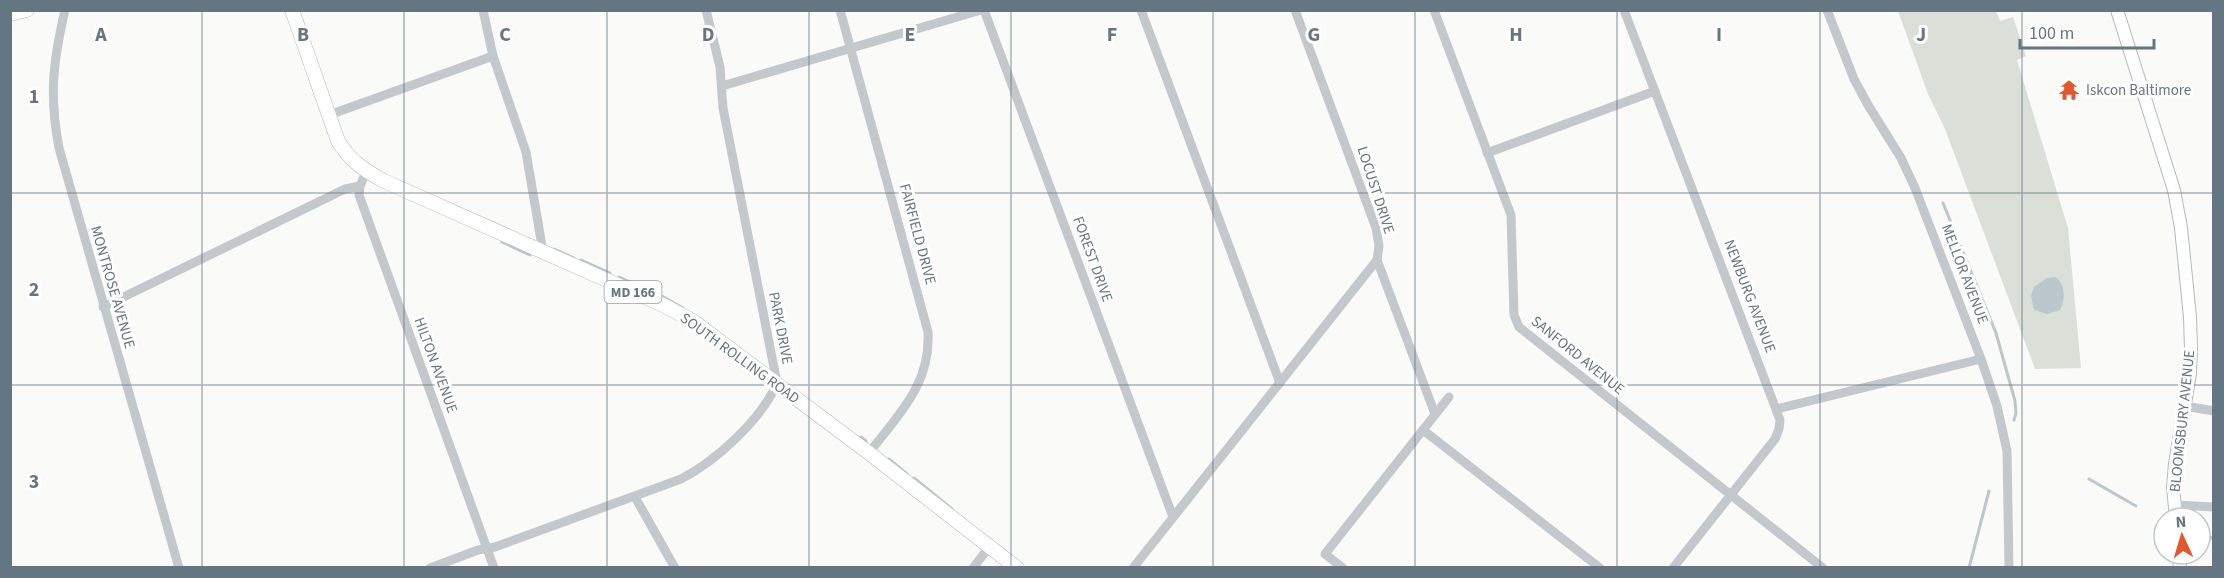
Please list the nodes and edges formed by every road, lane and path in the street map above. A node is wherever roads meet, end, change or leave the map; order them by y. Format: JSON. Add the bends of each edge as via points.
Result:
{"nodes":[{"id":1,"x":27,"y":10,"type":"edge"},
{"id":2,"x":65,"y":10,"type":"edge"},
{"id":3,"x":292,"y":10,"type":"edge"},
{"id":4,"x":483,"y":10,"type":"edge"},
{"id":5,"x":706,"y":10,"type":"edge"},
{"id":6,"x":840,"y":10,"type":"edge"},
{"id":7,"x":982,"y":10,"type":"edge"},
{"id":8,"x":1141,"y":10,"type":"edge"},
{"id":9,"x":1295,"y":10,"type":"edge"},
{"id":10,"x":1434,"y":10,"type":"edge"},
{"id":11,"x":1624,"y":10,"type":"edge"},
{"id":12,"x":1827,"y":10,"type":"edge"},
{"id":13,"x":2116,"y":10,"type":"edge"},
{"id":14,"x":10,"y":14,"type":"edge"},
{"id":15,"x":851,"y":49,"type":"junction"},
{"id":16,"x":493,"y":56,"type":"junction"},
{"id":17,"x":722,"y":86,"type":"junction"},
{"id":18,"x":1655,"y":91,"type":"junction"},
{"id":19,"x":329,"y":115,"type":"junction"},
{"id":20,"x":1487,"y":153,"type":"junction"},
{"id":21,"x":366,"y":172,"type":"junction"},
{"id":22,"x":360,"y":186,"type":"junction"},
{"id":23,"x":543,"y":252,"type":"junction"},
{"id":24,"x":1377,"y":260,"type":"junction"},
{"id":25,"x":103,"y":307,"type":"junction"},
{"id":26,"x":1981,"y":359,"type":"junction"},
{"id":27,"x":777,"y":383,"type":"junction"},
{"id":28,"x":1280,"y":383,"type":"junction"},
{"id":29,"x":1449,"y":397,"type":"dead end"},
{"id":30,"x":2185,"y":406,"type":"junction"},
{"id":31,"x":1777,"y":409,"type":"junction"},
{"id":32,"x":2214,"y":411,"type":"edge"},
{"id":33,"x":1435,"y":414,"type":"junction"},
{"id":34,"x":1423,"y":430,"type":"junction"},
{"id":35,"x":869,"y":453,"type":"junction"},
{"id":36,"x":1731,"y":494,"type":"junction"},
{"id":37,"x":635,"y":496,"type":"junction"},
{"id":38,"x":2175,"y":506,"type":"edge"},
{"id":39,"x":1173,"y":517,"type":"junction"},
{"id":40,"x":990,"y":546,"type":"junction"},
{"id":41,"x":487,"y":549,"type":"junction"},
{"id":42,"x":179,"y":567,"type":"edge"},
{"id":43,"x":430,"y":567,"type":"edge"},
{"id":44,"x":494,"y":567,"type":"edge"},
{"id":45,"x":675,"y":567,"type":"edge"},
{"id":46,"x":973,"y":567,"type":"edge"},
{"id":47,"x":1017,"y":567,"type":"edge"},
{"id":48,"x":1133,"y":567,"type":"edge"},
{"id":49,"x":1343,"y":567,"type":"edge"},
{"id":50,"x":1600,"y":567,"type":"edge"},
{"id":51,"x":1673,"y":567,"type":"edge"},
{"id":52,"x":1823,"y":567,"type":"edge"},
{"id":53,"x":2009,"y":567,"type":"edge"}],
"edges":[{"from":1,"to":14,"type":"main road"},
{"from":2,"to":25,"type":"street","name":"MONTROSE AVENUE","via":[[53,74],[54,122]]},
{"from":3,"to":19,"type":"main road","name":"SOUTH ROLLING ROAD","number":"MD 166"},
{"from":4,"to":16,"type":"street"},
{"from":5,"to":17,"type":"street","name":"PARK DRIVE"},
{"from":6,"to":15,"type":"street","name":"FAIRFIELD DRIVE"},
{"from":7,"to":15,"type":"street"},
{"from":7,"to":39,"type":"street","name":"FOREST DRIVE"},
{"from":8,"to":28,"type":"street"},
{"from":9,"to":24,"type":"street","name":"LOCUST DRIVE","via":[[1376,228]]},
{"from":10,"to":20,"type":"street","name":"SANFORD AVENUE"},
{"from":11,"to":18,"type":"street","name":"NEWBURG AVENUE"},
{"from":12,"to":26,"type":"street","name":"MELLOR AVENUE","via":[[1854,79],[1915,188]]},
{"from":13,"to":30,"type":"main road","name":"BLOOMSBURY AVENUE","via":[[2180,219],[2190,317],[2190,373]]},
{"from":15,"to":17,"type":"street"},
{"from":15,"to":35,"type":"street","name":"FAIRFIELD DRIVE","via":[[924,316],[929,348],[913,396]]},
{"from":16,"to":19,"type":"street"},
{"from":16,"to":23,"type":"street","via":[[526,152]]},
{"from":17,"to":27,"type":"street","name":"PARK DRIVE","via":[[723,108]]},
{"from":18,"to":20,"type":"street"},
{"from":18,"to":31,"type":"street","name":"NEWBURG AVENUE"},
{"from":19,"to":21,"type":"main road","name":"SOUTH ROLLING ROAD","number":"MD 166","via":[[346,154]]},
{"from":20,"to":36,"type":"street","name":"SANFORD AVENUE","via":[[1511,215],[1514,315],[1519,327]]},
{"from":21,"to":22,"type":"street"},
{"from":21,"to":23,"type":"main road","name":"SOUTH ROLLING ROAD","number":"MD 166"},
{"from":22,"to":25,"type":"street","via":[[345,189]]},
{"from":22,"to":41,"type":"street","name":"HILTON AVENUE","via":[[359,195]]},
{"from":23,"to":27,"type":"main road","name":"SOUTH ROLLING ROAD","number":"MD 166","via":[[686,317]]},
{"from":24,"to":28,"type":"street"},
{"from":24,"to":33,"type":"street","name":"LOCUST DRIVE"},
{"from":25,"to":42,"type":"street","name":"MONTROSE AVENUE"},
{"from":26,"to":31,"type":"street"},
{"from":26,"to":53,"type":"street","name":"MELLOR AVENUE","via":[[2007,451]]},
{"from":27,"to":35,"type":"main road","name":"SOUTH ROLLING ROAD","number":"MD 166"},
{"from":27,"to":37,"type":"street","name":"PARK DRIVE","via":[[742,433],[700,469]]},
{"from":28,"to":39,"type":"street"},
{"from":29,"to":33,"type":"street"},
{"from":30,"to":32,"type":"street"},
{"from":30,"to":38,"type":"main road","name":"BLOOMSBURY AVENUE","via":[[2175,464]]},
{"from":31,"to":36,"type":"street","name":"NEWBURG AVENUE","via":[[1779,429],[1775,439]]},
{"from":33,"to":34,"type":"street"},
{"from":34,"to":49,"type":"street","via":[[1326,554]]},
{"from":34,"to":50,"type":"street"},
{"from":35,"to":40,"type":"main road","name":"SOUTH ROLLING ROAD","number":"MD 166"},
{"from":36,"to":51,"type":"street","name":"NEWBURG AVENUE"},
{"from":36,"to":52,"type":"street","name":"SANFORD AVENUE"},
{"from":37,"to":41,"type":"street","name":"PARK DRIVE"},
{"from":37,"to":45,"type":"street"},
{"from":39,"to":48,"type":"street"},
{"from":40,"to":46,"type":"street"},
{"from":40,"to":47,"type":"main road","name":"SOUTH ROLLING ROAD","number":"MD 166"},
{"from":41,"to":43,"type":"street","name":"PARK DRIVE"},
{"from":41,"to":44,"type":"street","name":"HILTON AVENUE"}]}
